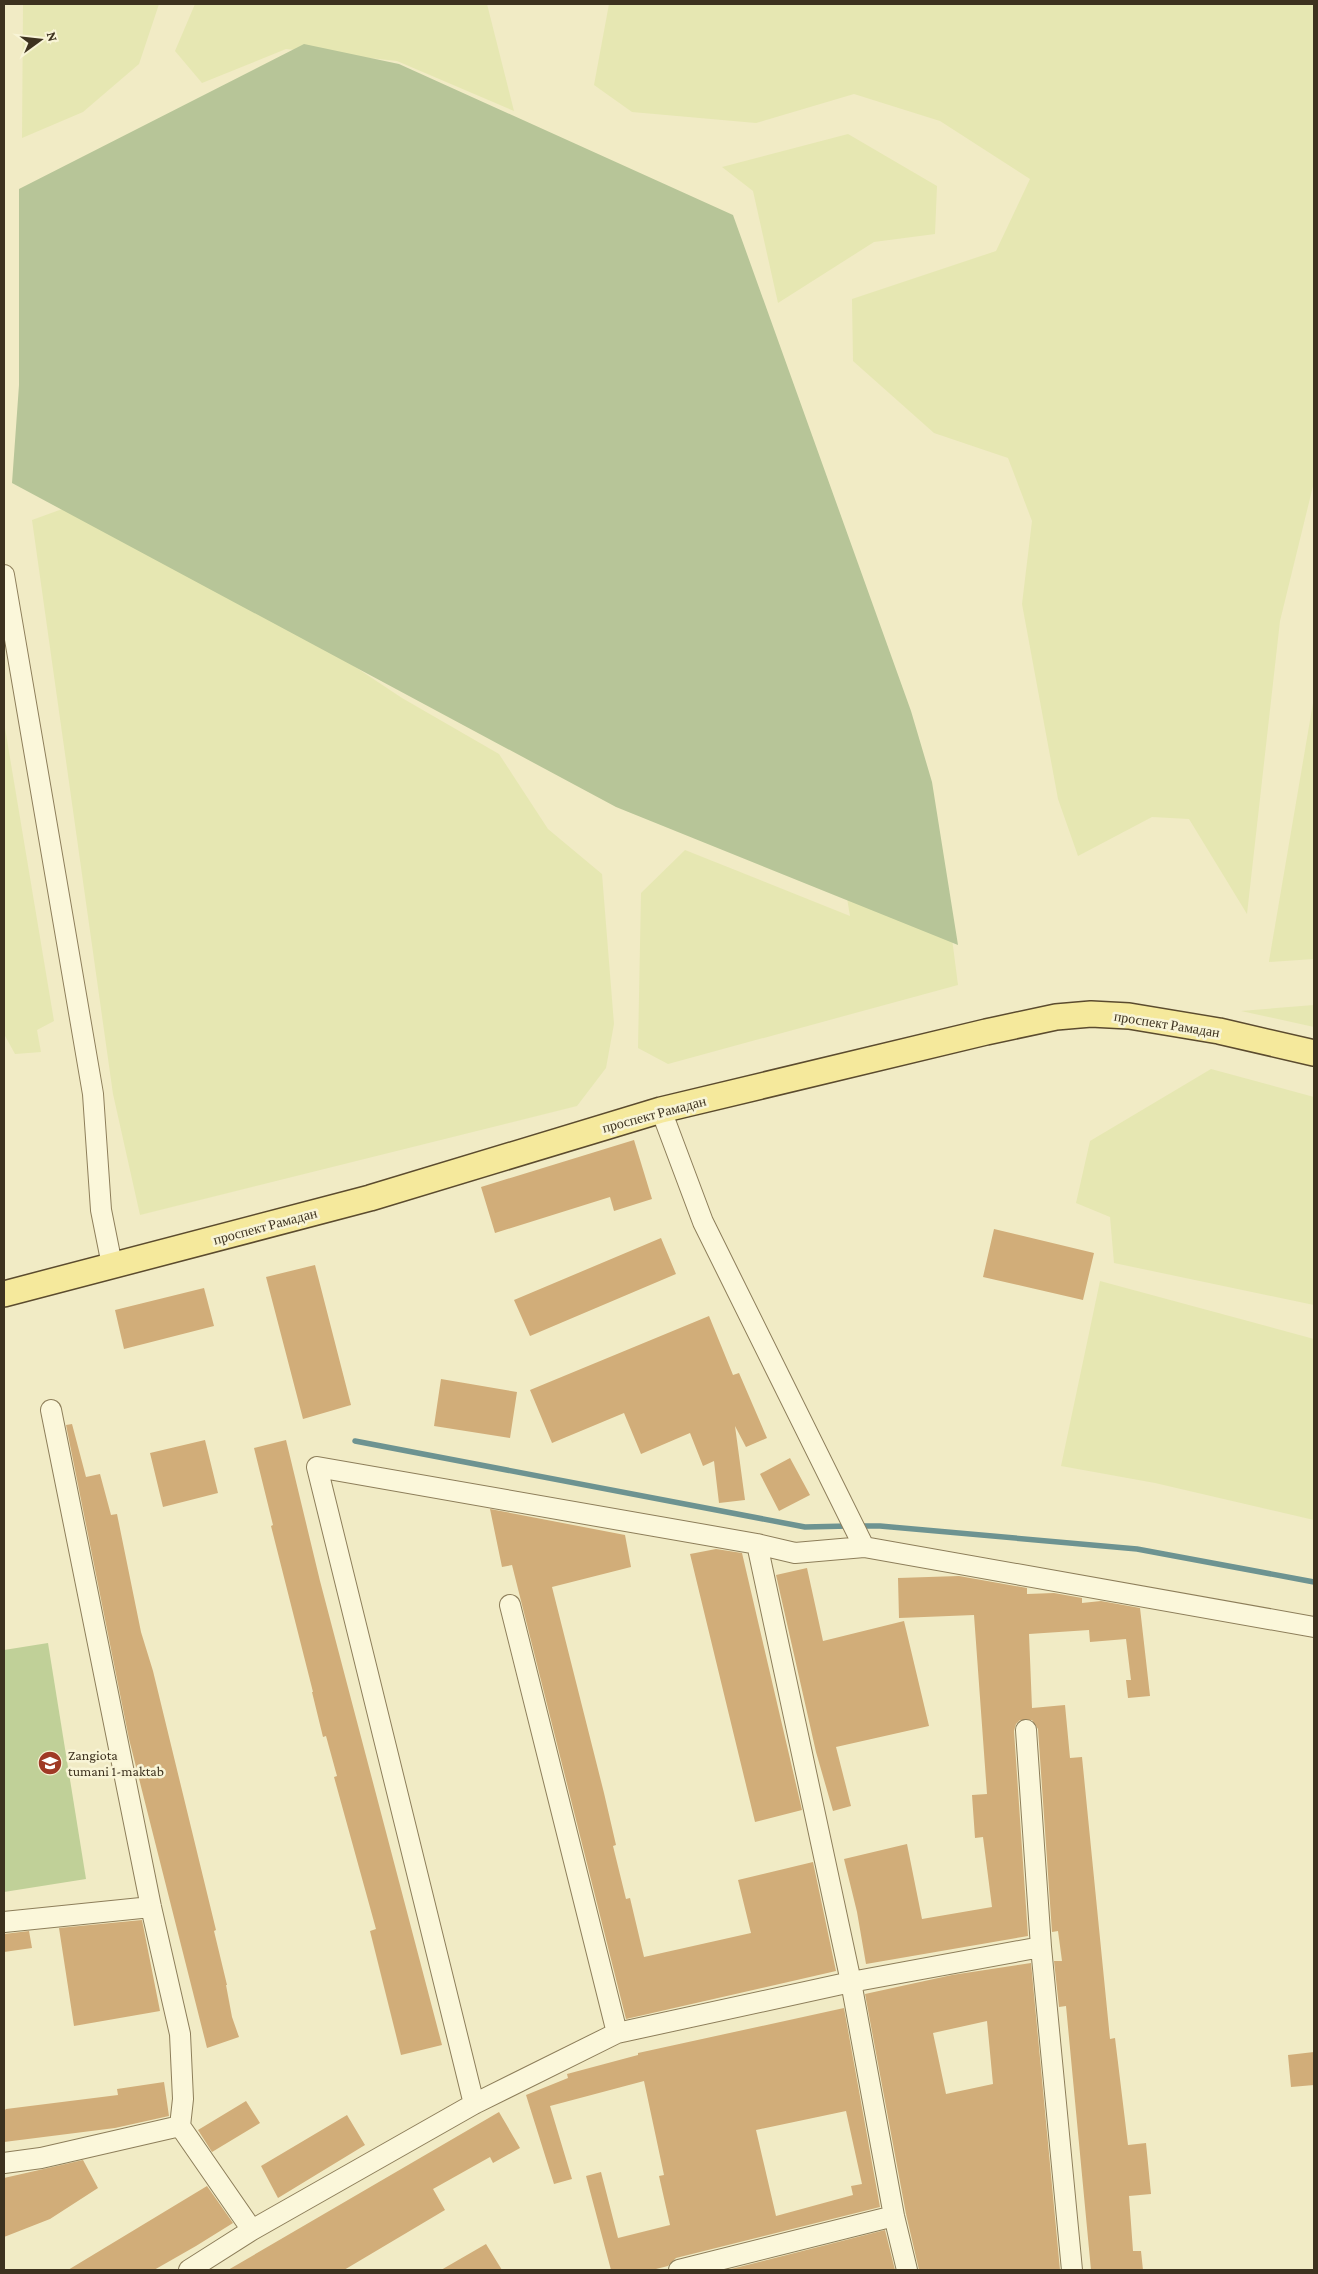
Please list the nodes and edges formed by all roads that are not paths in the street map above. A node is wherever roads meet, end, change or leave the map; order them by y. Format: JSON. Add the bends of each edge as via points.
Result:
{"nodes":[{"id":1,"x":4,"y":575,"type":"edge"},
{"id":2,"x":1314,"y":1053,"type":"edge"},
{"id":3,"x":661,"y":1110,"type":"junction"},
{"id":4,"x":112,"y":1266,"type":"junction"},
{"id":5,"x":4,"y":1294,"type":"edge"},
{"id":6,"x":51,"y":1410,"type":"dead end"},
{"id":7,"x":861,"y":1540,"type":"junction"},
{"id":8,"x":757,"y":1544,"type":"junction"},
{"id":9,"x":510,"y":1605,"type":"dead end"},
{"id":10,"x":1314,"y":1627,"type":"edge"},
{"id":11,"x":1026,"y":1730,"type":"dead end"},
{"id":12,"x":151,"y":1907,"type":"junction"},
{"id":13,"x":4,"y":1922,"type":"edge"},
{"id":14,"x":1041,"y":1946,"type":"junction"},
{"id":15,"x":851,"y":1982,"type":"junction"},
{"id":16,"x":617,"y":2033,"type":"junction"},
{"id":17,"x":474,"y":2104,"type":"junction"},
{"id":18,"x":180,"y":2126,"type":"junction"},
{"id":19,"x":4,"y":2163,"type":"edge"},
{"id":20,"x":894,"y":2216,"type":"junction"},
{"id":21,"x":252,"y":2230,"type":"junction"},
{"id":22,"x":189,"y":2270,"type":"edge"},
{"id":23,"x":679,"y":2270,"type":"edge"},
{"id":24,"x":907,"y":2270,"type":"edge"},
{"id":25,"x":1072,"y":2270,"type":"edge"}],
"edges":[{"from":1,"to":4,"type":"street","via":[[93,1094],[101,1210]]},
{"from":2,"to":3,"type":"main road","name":"проспект Рамадан","via":[[1129,1016],[1056,1017]]},
{"from":3,"to":4,"type":"main road","name":"проспект Рамадан","via":[[370,1198]]},
{"from":3,"to":7,"type":"street","via":[[703,1222]]},
{"from":4,"to":5,"type":"main road","name":"проспект Рамадан"},
{"from":6,"to":12,"type":"street"},
{"from":7,"to":8,"type":"street","via":[[796,1552]]},
{"from":7,"to":10,"type":"street"},
{"from":8,"to":15,"type":"street"},
{"from":8,"to":17,"type":"street","via":[[318,1467]]},
{"from":9,"to":16,"type":"street"},
{"from":11,"to":14,"type":"street"},
{"from":12,"to":13,"type":"street"},
{"from":12,"to":18,"type":"street","via":[[180,2034],[183,2098]]},
{"from":14,"to":15,"type":"street"},
{"from":14,"to":25,"type":"street"},
{"from":15,"to":16,"type":"street"},
{"from":15,"to":20,"type":"street"},
{"from":16,"to":17,"type":"street"},
{"from":17,"to":21,"type":"street"},
{"from":18,"to":19,"type":"street","via":[[41,2158]]},
{"from":18,"to":21,"type":"street"},
{"from":20,"to":23,"type":"street"},
{"from":20,"to":24,"type":"street"},
{"from":21,"to":22,"type":"street"}]}
